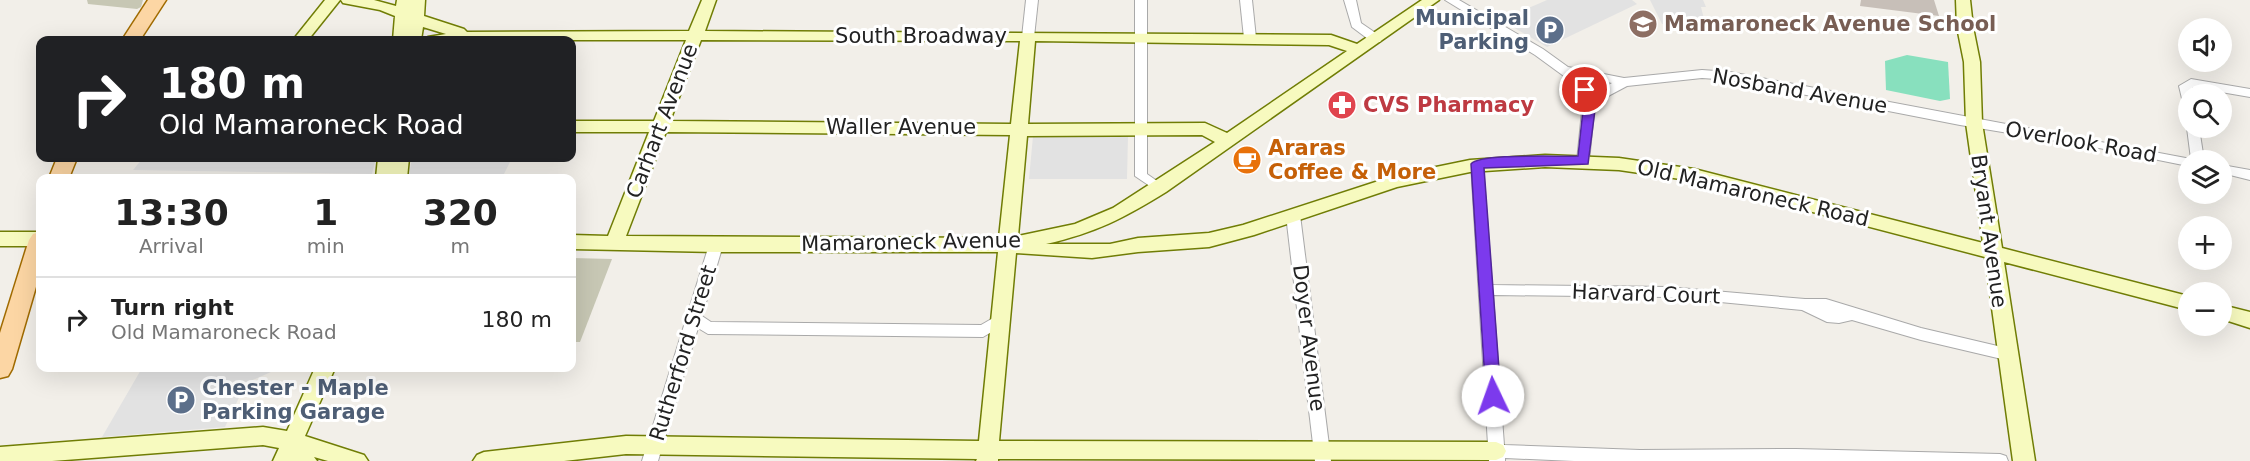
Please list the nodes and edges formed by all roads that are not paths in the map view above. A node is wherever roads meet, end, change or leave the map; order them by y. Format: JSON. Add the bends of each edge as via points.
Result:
{"nodes":[{"id":1,"x":157,"y":0,"type":"edge"},
{"id":2,"x":169,"y":0,"type":"edge"},
{"id":3,"x":333,"y":0,"type":"edge"},
{"id":4,"x":348,"y":0,"type":"edge"},
{"id":5,"x":709,"y":0,"type":"edge"},
{"id":6,"x":1032,"y":0,"type":"edge"},
{"id":7,"x":1141,"y":0,"type":"edge"},
{"id":8,"x":1246,"y":0,"type":"edge"},
{"id":9,"x":1350,"y":0,"type":"edge"},
{"id":10,"x":1432,"y":0,"type":"edge"},
{"id":11,"x":1451,"y":0,"type":"edge"},
{"id":12,"x":407,"y":6,"type":"edge"},
{"id":13,"x":1964,"y":6,"type":"edge"},
{"id":14,"x":482,"y":35,"type":"junction"},
{"id":15,"x":695,"y":35,"type":"junction"},
{"id":16,"x":135,"y":36,"type":"edge"},
{"id":17,"x":303,"y":36,"type":"edge"},
{"id":18,"x":401,"y":36,"type":"edge"},
{"id":19,"x":413,"y":36,"type":"edge"},
{"id":20,"x":472,"y":36,"type":"edge"},
{"id":21,"x":1028,"y":37,"type":"junction"},
{"id":22,"x":1141,"y":37,"type":"junction"},
{"id":23,"x":1250,"y":38,"type":"junction"},
{"id":24,"x":1376,"y":39,"type":"junction"},
{"id":25,"x":1358,"y":50,"type":"junction"},
{"id":26,"x":1568,"y":71,"type":"junction"},
{"id":27,"x":1624,"y":82,"type":"junction"},
{"id":28,"x":2232,"y":90,"type":"edge"},
{"id":29,"x":2250,"y":93,"type":"edge"},
{"id":30,"x":1589,"y":101,"type":"junction"},
{"id":31,"x":1974,"y":123,"type":"junction"},
{"id":32,"x":576,"y":126,"type":"edge"},
{"id":33,"x":660,"y":126,"type":"junction"},
{"id":34,"x":1018,"y":128,"type":"junction"},
{"id":35,"x":1141,"y":130,"type":"junction"},
{"id":36,"x":1227,"y":141,"type":"junction"},
{"id":37,"x":2178,"y":160,"type":"edge"},
{"id":38,"x":1584,"y":161,"type":"junction"},
{"id":39,"x":1478,"y":164,"type":"junction"},
{"id":40,"x":2232,"y":171,"type":"edge"},
{"id":41,"x":2250,"y":175,"type":"edge"},
{"id":42,"x":1160,"y":188,"type":"junction"},
{"id":43,"x":1293,"y":215,"type":"junction"},
{"id":44,"x":1068,"y":233,"type":"junction"},
{"id":45,"x":0,"y":239,"type":"edge"},
{"id":46,"x":36,"y":240,"type":"edge"},
{"id":47,"x":576,"y":242,"type":"edge"},
{"id":48,"x":615,"y":242,"type":"junction"},
{"id":49,"x":716,"y":245,"type":"junction"},
{"id":50,"x":1007,"y":245,"type":"junction"},
{"id":51,"x":1138,"y":245,"type":"junction"},
{"id":52,"x":1991,"y":251,"type":"junction"},
{"id":53,"x":36,"y":253,"type":"edge"},
{"id":54,"x":1487,"y":290,"type":"junction"},
{"id":55,"x":2178,"y":300,"type":"edge"},
{"id":56,"x":2232,"y":315,"type":"edge"},
{"id":57,"x":694,"y":318,"type":"junction"},
{"id":58,"x":1000,"y":320,"type":"junction"},
{"id":59,"x":2250,"y":320,"type":"edge"},
{"id":60,"x":2006,"y":354,"type":"junction"},
{"id":61,"x":0,"y":369,"type":"edge"},
{"id":62,"x":323,"y":372,"type":"edge"},
{"id":63,"x":293,"y":441,"type":"junction"},
{"id":64,"x":653,"y":453,"type":"edge"},
{"id":65,"x":988,"y":455,"type":"edge"},
{"id":66,"x":0,"y":456,"type":"edge"},
{"id":67,"x":1323,"y":456,"type":"edge"},
{"id":68,"x":1497,"y":456,"type":"edge"},
{"id":69,"x":284,"y":461,"type":"edge"},
{"id":70,"x":306,"y":461,"type":"edge"},
{"id":71,"x":357,"y":461,"type":"edge"},
{"id":72,"x":484,"y":461,"type":"edge"},
{"id":73,"x":2000,"y":461,"type":"edge"},
{"id":74,"x":2024,"y":461,"type":"edge"}],
"edges":[{"from":1,"to":16,"type":"main road"},
{"from":2,"to":16,"type":"main road"},
{"from":3,"to":17,"type":"street"},
{"from":4,"to":12,"type":"street","name":"South Broadway"},
{"from":5,"to":15,"type":"street","name":"Carhart Avenue"},
{"from":6,"to":21,"type":"street"},
{"from":7,"to":22,"type":"street"},
{"from":8,"to":23,"type":"street"},
{"from":9,"to":24,"type":"street","via":[[1356,25]]},
{"from":10,"to":24,"type":"street","name":"Mamaroneck Avenue"},
{"from":11,"to":26,"type":"street"},
{"from":12,"to":14,"type":"street","name":"South Broadway","via":[[441,28]]},
{"from":12,"to":18,"type":"street"},
{"from":12,"to":19,"type":"street"},
{"from":13,"to":31,"type":"street","name":"Bryant Avenue","via":[[1972,62]]},
{"from":14,"to":15,"type":"street","name":"South Broadway"},
{"from":14,"to":20,"type":"street","name":"South Broadway"},
{"from":15,"to":21,"type":"street","name":"South Broadway"},
{"from":15,"to":33,"type":"street","name":"Carhart Avenue"},
{"from":21,"to":22,"type":"street","name":"South Broadway"},
{"from":21,"to":34,"type":"street"},
{"from":22,"to":23,"type":"street","name":"South Broadway"},
{"from":22,"to":35,"type":"street"},
{"from":23,"to":25,"type":"street","name":"South Broadway","via":[[1337,41]]},
{"from":24,"to":25,"type":"street","name":"Mamaroneck Avenue"},
{"from":25,"to":36,"type":"street","name":"Mamaroneck Avenue"},
{"from":26,"to":27,"type":"street","name":"Nosband Avenue"},
{"from":26,"to":30,"type":"street","via":[[1585,90]]},
{"from":27,"to":30,"type":"street","name":"Nosband Avenue"},
{"from":27,"to":31,"type":"street","name":"Nosband Avenue","via":[[1702,74],[1730,76]]},
{"from":28,"to":29,"type":"street"},
{"from":30,"to":38,"type":"street"},
{"from":31,"to":37,"type":"street","name":"Overlook Road"},
{"from":31,"to":52,"type":"street","name":"Bryant Avenue"},
{"from":32,"to":33,"type":"street","name":"Waller Avenue"},
{"from":33,"to":34,"type":"street","name":"Waller Avenue"},
{"from":33,"to":48,"type":"street","name":"Carhart Avenue"},
{"from":34,"to":35,"type":"street","name":"Waller Avenue"},
{"from":34,"to":50,"type":"street"},
{"from":35,"to":36,"type":"street","name":"Waller Avenue","via":[[1205,129]]},
{"from":35,"to":42,"type":"street","via":[[1141,176]]},
{"from":36,"to":42,"type":"street","name":"Mamaroneck Avenue"},
{"from":38,"to":39,"type":"street","name":"Old Mamaroneck Road"},
{"from":38,"to":52,"type":"street","name":"Old Mamaroneck Road","via":[[1694,175]]},
{"from":39,"to":43,"type":"street","name":"Old Mamaroneck Road","via":[[1397,181]]},
{"from":39,"to":54,"type":"street"},
{"from":40,"to":41,"type":"street"},
{"from":42,"to":44,"type":"street","name":"Mamaroneck Avenue","via":[[1101,222]]},
{"from":43,"to":51,"type":"street","name":"Old Mamaroneck Road","via":[[1220,238]]},
{"from":43,"to":67,"type":"street","name":"Doyer Avenue"},
{"from":44,"to":50,"type":"street","name":"Mamaroneck Avenue"},
{"from":44,"to":51,"type":"street","name":"Old Mamaroneck Road"},
{"from":45,"to":46,"type":"street"},
{"from":47,"to":48,"type":"street","name":"Mamaroneck Avenue"},
{"from":48,"to":49,"type":"street","name":"Mamaroneck Avenue"},
{"from":49,"to":50,"type":"street","name":"Mamaroneck Avenue"},
{"from":49,"to":57,"type":"street","name":"Rutherford Street"},
{"from":50,"to":51,"type":"street","name":"Old Mamaroneck Road","via":[[1028,250],[1081,251],[1129,249]]},
{"from":50,"to":58,"type":"street"},
{"from":52,"to":55,"type":"street","name":"Old Mamaroneck Road"},
{"from":52,"to":60,"type":"street","name":"Bryant Avenue"},
{"from":53,"to":61,"type":"main road"},
{"from":54,"to":60,"type":"street","name":"Harvard Court","via":[[1668,292],[1805,305],[1828,317],[1852,314]]},
{"from":54,"to":68,"type":"street"},
{"from":56,"to":59,"type":"street"},
{"from":57,"to":58,"type":"street","via":[[708,328],[983,331]]},
{"from":57,"to":64,"type":"street","name":"Rutherford Street"},
{"from":58,"to":65,"type":"street"},
{"from":60,"to":74,"type":"street","name":"Bryant Avenue"},
{"from":62,"to":63,"type":"street"},
{"from":63,"to":66,"type":"street","via":[[263,436],[223,438]]},
{"from":63,"to":69,"type":"street"},
{"from":63,"to":70,"type":"street"},
{"from":63,"to":71,"type":"street"},
{"from":64,"to":65,"type":"street"},
{"from":64,"to":72,"type":"street","via":[[576,449]]},
{"from":65,"to":67,"type":"street"},
{"from":67,"to":68,"type":"street"},
{"from":68,"to":73,"type":"street"}]}
